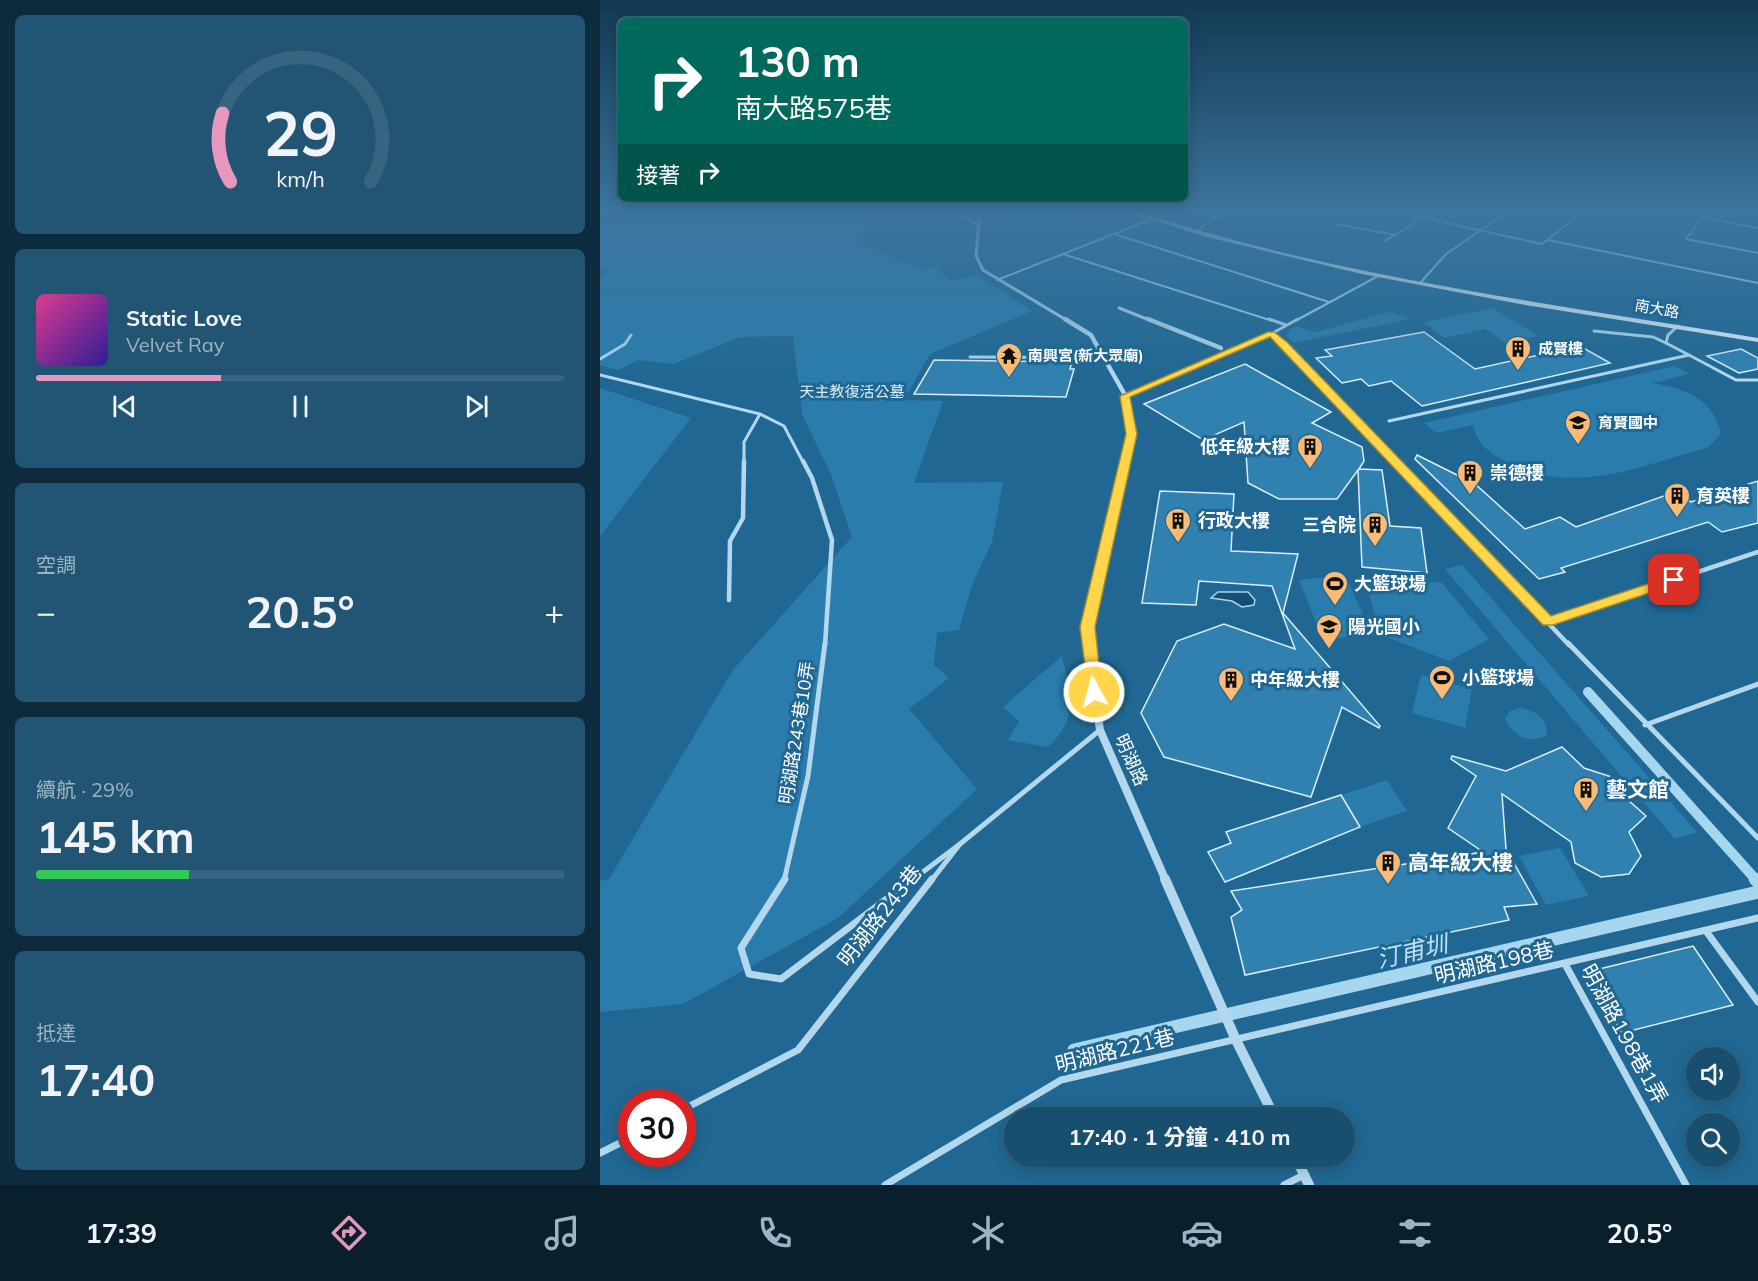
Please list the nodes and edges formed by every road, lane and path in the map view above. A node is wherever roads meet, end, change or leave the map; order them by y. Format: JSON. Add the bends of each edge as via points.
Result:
{"nodes":[{"id":1,"x":981,"y":266,"type":"edge"},
{"id":2,"x":1032,"y":266,"type":"edge"},
{"id":3,"x":1102,"y":266,"type":"edge"},
{"id":4,"x":1216,"y":266,"type":"edge"},
{"id":5,"x":1337,"y":266,"type":"edge"},
{"id":6,"x":1435,"y":266,"type":"edge"},
{"id":7,"x":1676,"y":266,"type":"edge"},
{"id":8,"x":1380,"y":275,"type":"junction"},
{"id":9,"x":997,"y":280,"type":"junction"},
{"id":10,"x":1420,"y":282,"type":"junction"},
{"id":11,"x":1758,"y":283,"type":"edge"},
{"id":12,"x":1329,"y":302,"type":"junction"},
{"id":13,"x":1119,"y":308,"type":"dead end"},
{"id":14,"x":1286,"y":325,"type":"junction"},
{"id":15,"x":1678,"y":326,"type":"junction"},
{"id":16,"x":1594,"y":331,"type":"dead end"},
{"id":17,"x":1271,"y":334,"type":"junction"},
{"id":18,"x":631,"y":335,"type":"dead end"},
{"id":19,"x":1758,"y":340,"type":"edge"},
{"id":20,"x":1666,"y":343,"type":"junction"},
{"id":21,"x":1221,"y":348,"type":"dead end"},
{"id":22,"x":1689,"y":356,"type":"junction"},
{"id":23,"x":970,"y":357,"type":"dead end"},
{"id":24,"x":600,"y":358,"type":"edge"},
{"id":25,"x":1106,"y":358,"type":"junction"},
{"id":26,"x":600,"y":375,"type":"edge"},
{"id":27,"x":1758,"y":380,"type":"edge"},
{"id":28,"x":1125,"y":396,"type":"junction"},
{"id":29,"x":760,"y":414,"type":"junction"},
{"id":30,"x":1389,"y":421,"type":"dead end"},
{"id":31,"x":1758,"y":552,"type":"edge"},
{"id":32,"x":729,"y":600,"type":"dead end"},
{"id":33,"x":1548,"y":622,"type":"junction"},
{"id":34,"x":1758,"y":684,"type":"edge"},
{"id":35,"x":1645,"y":725,"type":"junction"},
{"id":36,"x":1100,"y":730,"type":"junction"},
{"id":37,"x":1758,"y":838,"type":"edge"},
{"id":38,"x":960,"y":844,"type":"junction"},
{"id":39,"x":1758,"y":918,"type":"edge"},
{"id":40,"x":1706,"y":932,"type":"junction"},
{"id":41,"x":1566,"y":964,"type":"junction"},
{"id":42,"x":1758,"y":1002,"type":"edge"},
{"id":43,"x":1236,"y":1040,"type":"junction"},
{"id":44,"x":696,"y":1103,"type":"edge"},
{"id":45,"x":1270,"y":1107,"type":"edge"},
{"id":46,"x":618,"y":1144,"type":"edge"},
{"id":47,"x":600,"y":1153,"type":"edge"},
{"id":48,"x":1306,"y":1180,"type":"edge"},
{"id":49,"x":885,"y":1185,"type":"edge"},
{"id":50,"x":1284,"y":1185,"type":"edge"},
{"id":51,"x":1686,"y":1185,"type":"edge"}],
"edges":[{"from":1,"to":9,"type":"street","name":"明湖路"},
{"from":2,"to":9,"type":"lane"},
{"from":3,"to":14,"type":"lane"},
{"from":4,"to":12,"type":"lane"},
{"from":5,"to":8,"type":"main road","name":"南大路"},
{"from":6,"to":10,"type":"lane"},
{"from":7,"to":11,"type":"lane"},
{"from":8,"to":10,"type":"main road","name":"南大路"},
{"from":8,"to":12,"type":"lane"},
{"from":9,"to":25,"type":"street","name":"明湖路","via":[[1091,335]]},
{"from":10,"to":15,"type":"main road","name":"南大路"},
{"from":12,"to":14,"type":"lane"},
{"from":13,"to":21,"type":"street"},
{"from":14,"to":17,"type":"lane"},
{"from":15,"to":19,"type":"main road","name":"南大路"},
{"from":15,"to":20,"type":"lane"},
{"from":16,"to":20,"type":"lane","via":[[1653,337]]},
{"from":17,"to":28,"type":"lane"},
{"from":17,"to":33,"type":"lane"},
{"from":18,"to":24,"type":"lane","via":[[625,344]]},
{"from":20,"to":22,"type":"lane"},
{"from":22,"to":27,"type":"lane","via":[[1736,380]]},
{"from":22,"to":30,"type":"lane"},
{"from":23,"to":25,"type":"lane"},
{"from":25,"to":28,"type":"street","name":"明湖路"},
{"from":26,"to":29,"type":"lane","name":"明湖路243巷10弄"},
{"from":28,"to":36,"type":"street","name":"明湖路","via":[[1131,434],[1088,627]]},
{"from":29,"to":32,"type":"lane","via":[[744,442],[743,518],[730,541]]},
{"from":29,"to":38,"type":"lane","name":"明湖路243巷10弄","via":[[784,426],[812,478],[832,540],[825,648],[808,776],[785,879],[741,948],[749,974],[781,980]]},
{"from":31,"to":33,"type":"lane"},
{"from":33,"to":35,"type":"lane"},
{"from":34,"to":35,"type":"lane"},
{"from":35,"to":37,"type":"lane"},
{"from":36,"to":38,"type":"lane","name":"明湖路243巷"},
{"from":36,"to":43,"type":"street","name":"明湖路"},
{"from":38,"to":44,"type":"lane","name":"明湖路243巷","via":[[798,1050]]},
{"from":39,"to":40,"type":"lane","name":"明湖路198巷"},
{"from":40,"to":41,"type":"lane","name":"明湖路198巷"},
{"from":40,"to":42,"type":"lane"},
{"from":41,"to":43,"type":"lane","name":"明湖路198巷"},
{"from":41,"to":51,"type":"lane","name":"明湖路198巷1弄"},
{"from":43,"to":45,"type":"street","name":"明湖路"},
{"from":43,"to":49,"type":"lane","name":"明湖路221巷","via":[[1062,1080]]},
{"from":46,"to":47,"type":"lane"},
{"from":48,"to":50,"type":"lane"}]}
